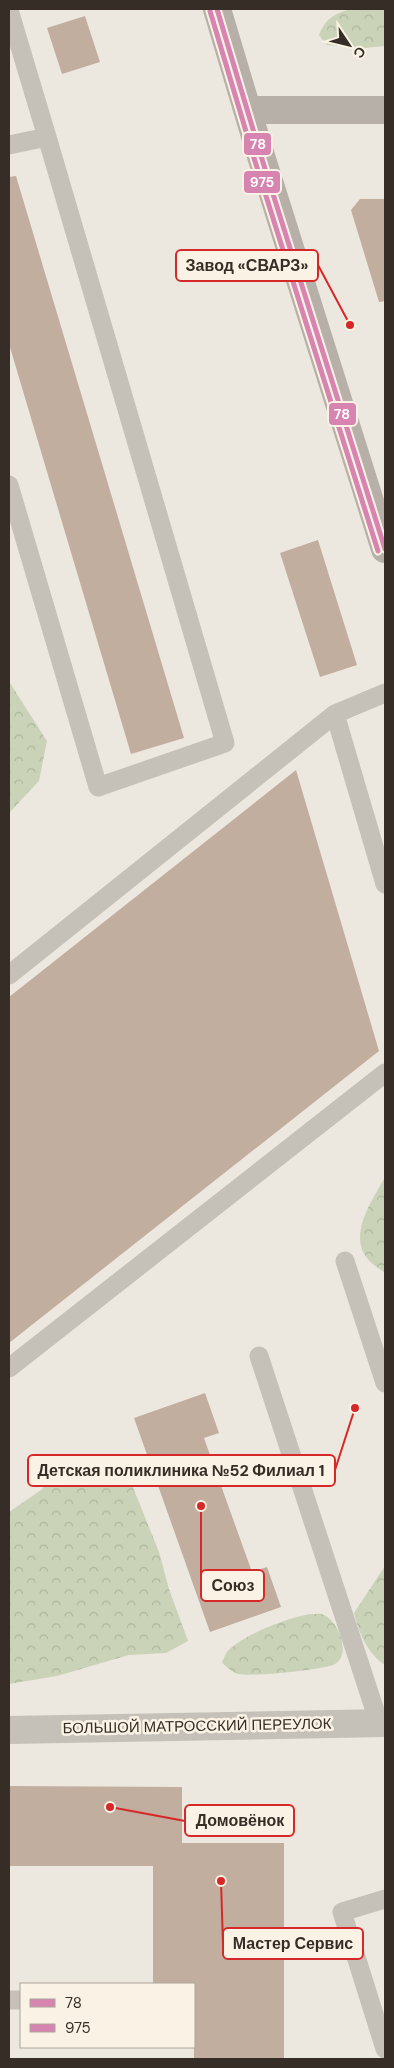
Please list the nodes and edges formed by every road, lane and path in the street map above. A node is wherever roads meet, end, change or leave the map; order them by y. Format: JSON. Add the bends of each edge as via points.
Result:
{"nodes":[{"id":1,"x":217,"y":9,"type":"edge"},
{"id":2,"x":9,"y":10,"type":"edge"},
{"id":3,"x":249,"y":110,"type":"junction"},
{"id":4,"x":385,"y":110,"type":"edge"},
{"id":5,"x":47,"y":137,"type":"junction"},
{"id":6,"x":9,"y":145,"type":"edge"},
{"id":7,"x":9,"y":485,"type":"edge"},
{"id":8,"x":385,"y":549,"type":"edge"},
{"id":9,"x":385,"y":693,"type":"edge"},
{"id":10,"x":335,"y":714,"type":"junction"},
{"id":11,"x":385,"y":884,"type":"edge"},
{"id":12,"x":9,"y":975,"type":"edge"},
{"id":13,"x":385,"y":1073,"type":"edge"},
{"id":14,"x":345,"y":1260,"type":"dead end"},
{"id":15,"x":259,"y":1356,"type":"dead end"},
{"id":16,"x":9,"y":1368,"type":"edge"},
{"id":17,"x":385,"y":1383,"type":"edge"},
{"id":18,"x":382,"y":1723,"type":"edge"},
{"id":19,"x":9,"y":1730,"type":"edge"},
{"id":20,"x":385,"y":1899,"type":"edge"},
{"id":21,"x":385,"y":2049,"type":"edge"}],
"edges":[{"from":1,"to":3,"type":"street"},
{"from":2,"to":5,"type":"lane"},
{"from":3,"to":4,"type":"street"},
{"from":3,"to":8,"type":"street"},
{"from":5,"to":6,"type":"lane"},
{"from":5,"to":7,"type":"lane","via":[[225,743],[98,787]]},
{"from":9,"to":10,"type":"lane"},
{"from":10,"to":11,"type":"lane"},
{"from":10,"to":12,"type":"lane"},
{"from":13,"to":16,"type":"lane"},
{"from":14,"to":17,"type":"lane"},
{"from":15,"to":18,"type":"lane"},
{"from":18,"to":19,"type":"street","name":"БОЛЬШОЙ МАТРОССКИЙ ПЕРЕУЛОК"},
{"from":20,"to":21,"type":"lane","via":[[342,1912]]}]}
